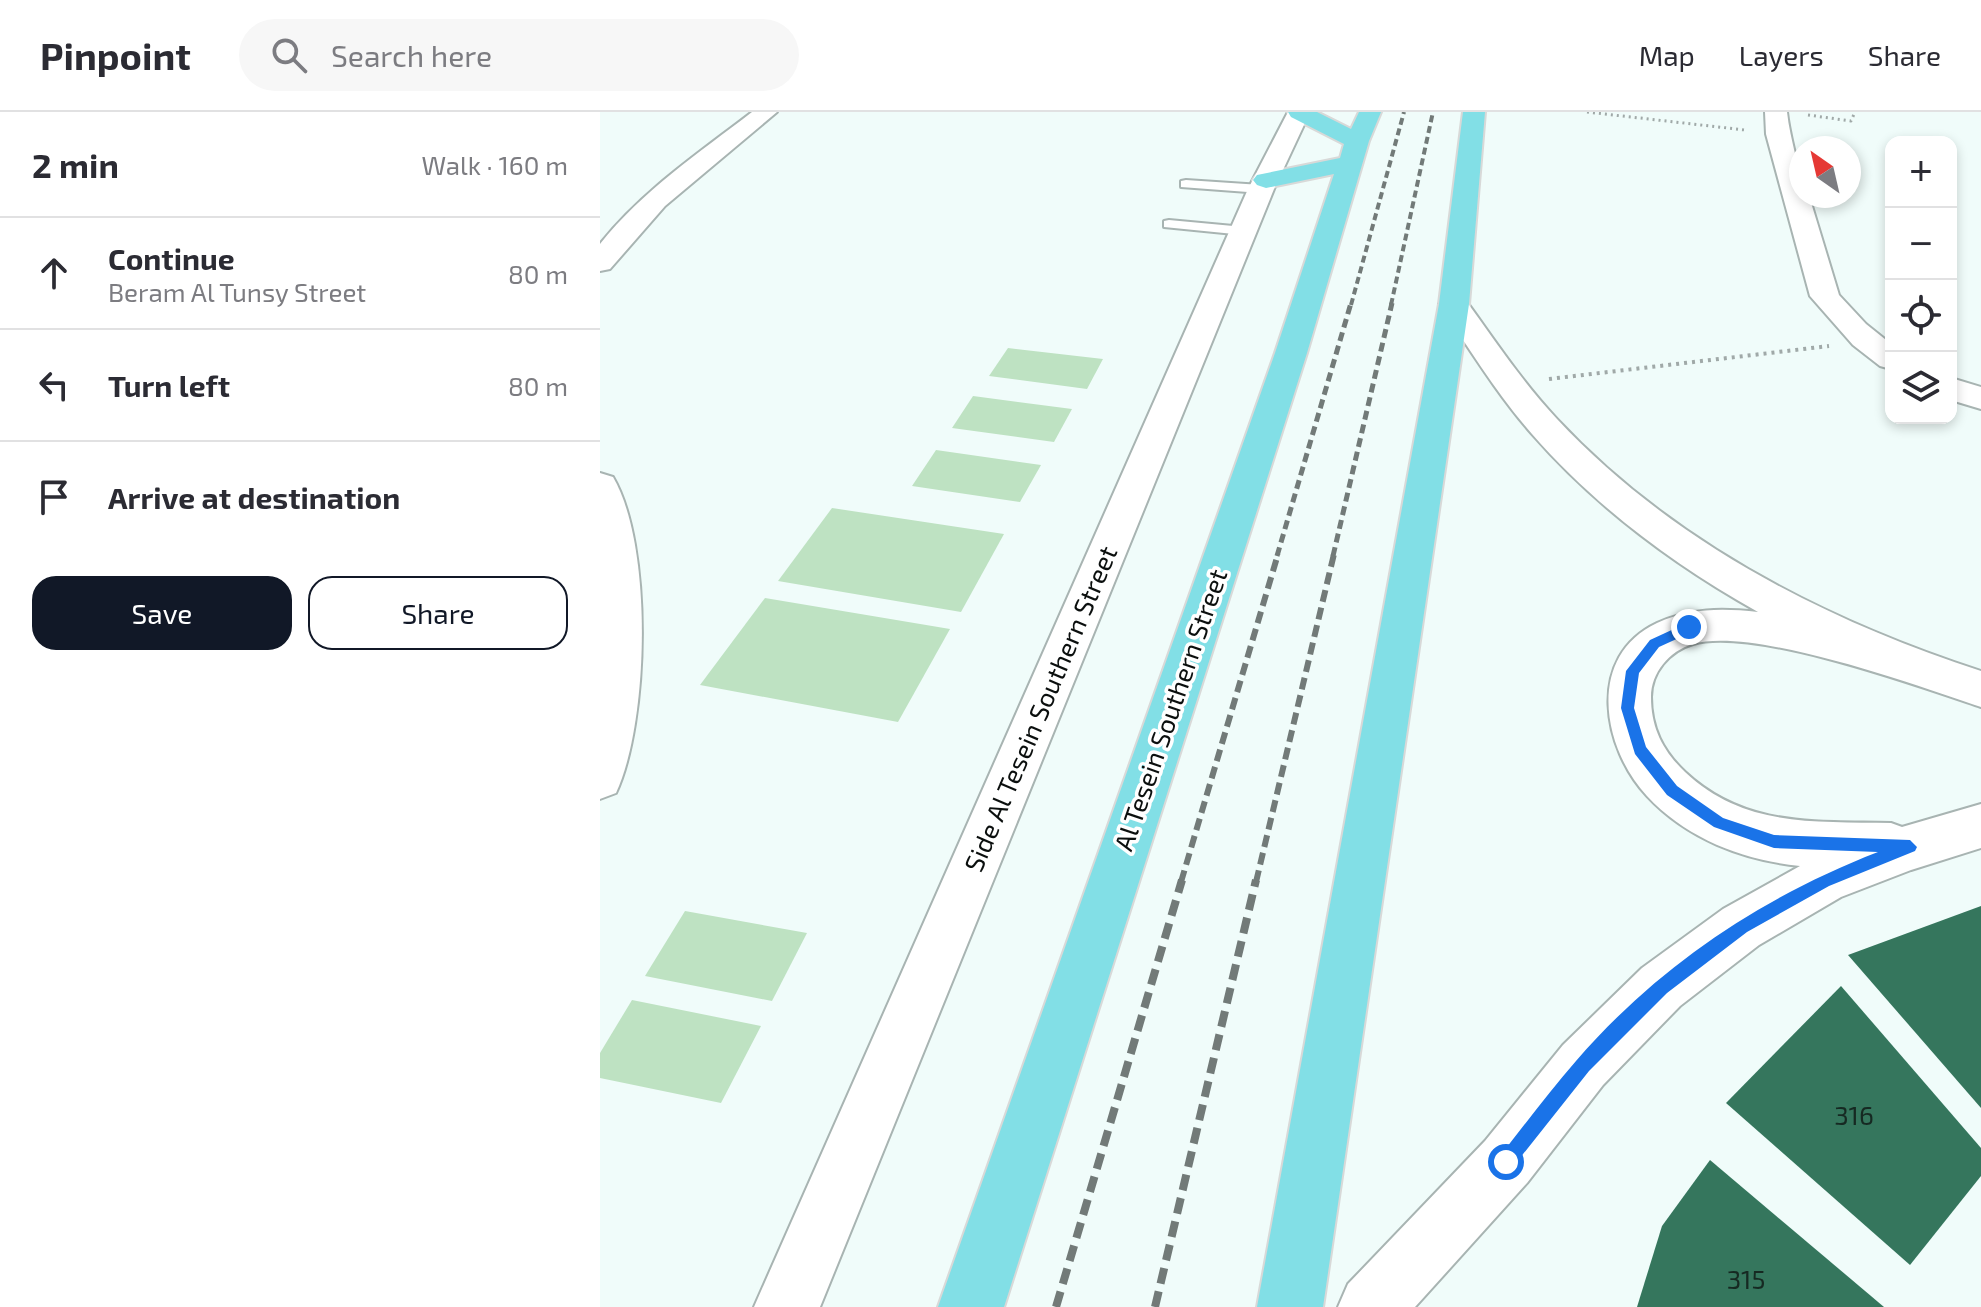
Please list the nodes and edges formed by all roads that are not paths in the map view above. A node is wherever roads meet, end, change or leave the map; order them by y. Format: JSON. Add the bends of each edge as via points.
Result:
{"nodes":[{"id":1,"x":766,"y":112,"type":"edge"},
{"id":2,"x":1299,"y":112,"type":"edge"},
{"id":3,"x":1474,"y":112,"type":"edge"},
{"id":4,"x":1777,"y":123,"type":"edge"},
{"id":5,"x":1359,"y":139,"type":"edge"},
{"id":6,"x":1186,"y":184,"type":"dead end"},
{"id":7,"x":1263,"y":185,"type":"junction"},
{"id":8,"x":1169,"y":224,"type":"dead end"},
{"id":9,"x":1244,"y":231,"type":"junction"},
{"id":10,"x":600,"y":263,"type":"edge"},
{"id":11,"x":1454,"y":304,"type":"junction"},
{"id":12,"x":1885,"y":355,"type":"edge"},
{"id":13,"x":1957,"y":390,"type":"edge"},
{"id":14,"x":1981,"y":399,"type":"edge"},
{"id":15,"x":600,"y":486,"type":"edge"},
{"id":16,"x":1896,"y":661,"type":"junction"},
{"id":17,"x":1981,"y":689,"type":"edge"},
{"id":18,"x":600,"y":778,"type":"edge"},
{"id":19,"x":1981,"y":826,"type":"edge"},
{"id":20,"x":1910,"y":847,"type":"junction"},
{"id":21,"x":787,"y":1307,"type":"edge"},
{"id":22,"x":971,"y":1307,"type":"edge"},
{"id":23,"x":1290,"y":1307,"type":"edge"},
{"id":24,"x":1371,"y":1307,"type":"edge"}],
"edges":[{"from":1,"to":10,"type":"street","via":[[646,208]]},
{"from":2,"to":5,"type":"main road"},
{"from":2,"to":7,"type":"street","name":"Side Al Tesein Southern Street"},
{"from":3,"to":11,"type":"main road"},
{"from":4,"to":12,"type":"street","via":[[1825,296],[1841,318]]},
{"from":5,"to":7,"type":"main road"},
{"from":5,"to":22,"type":"main road","name":"Al Tesein Southern Street"},
{"from":6,"to":7,"type":"lane"},
{"from":7,"to":9,"type":"street","name":"Side Al Tesein Southern Street"},
{"from":8,"to":9,"type":"lane"},
{"from":9,"to":21,"type":"street","name":"Side Al Tesein Southern Street"},
{"from":11,"to":16,"type":"street","via":[[1546,427],[1592,474],[1650,521],[1720,570]]},
{"from":11,"to":23,"type":"main road"},
{"from":13,"to":14,"type":"street"},
{"from":15,"to":18,"type":"street","via":[[619,570],[621,649]]},
{"from":16,"to":17,"type":"street"},
{"from":16,"to":20,"type":"street","via":[[1733,624],[1689,627],[1655,643],[1633,671],[1627,708],[1640,750],[1672,790],[1719,823],[1774,841]]},
{"from":19,"to":20,"type":"street"},
{"from":20,"to":24,"type":"street","via":[[1824,880],[1755,919],[1661,987],[1583,1065],[1506,1162]]}]}
